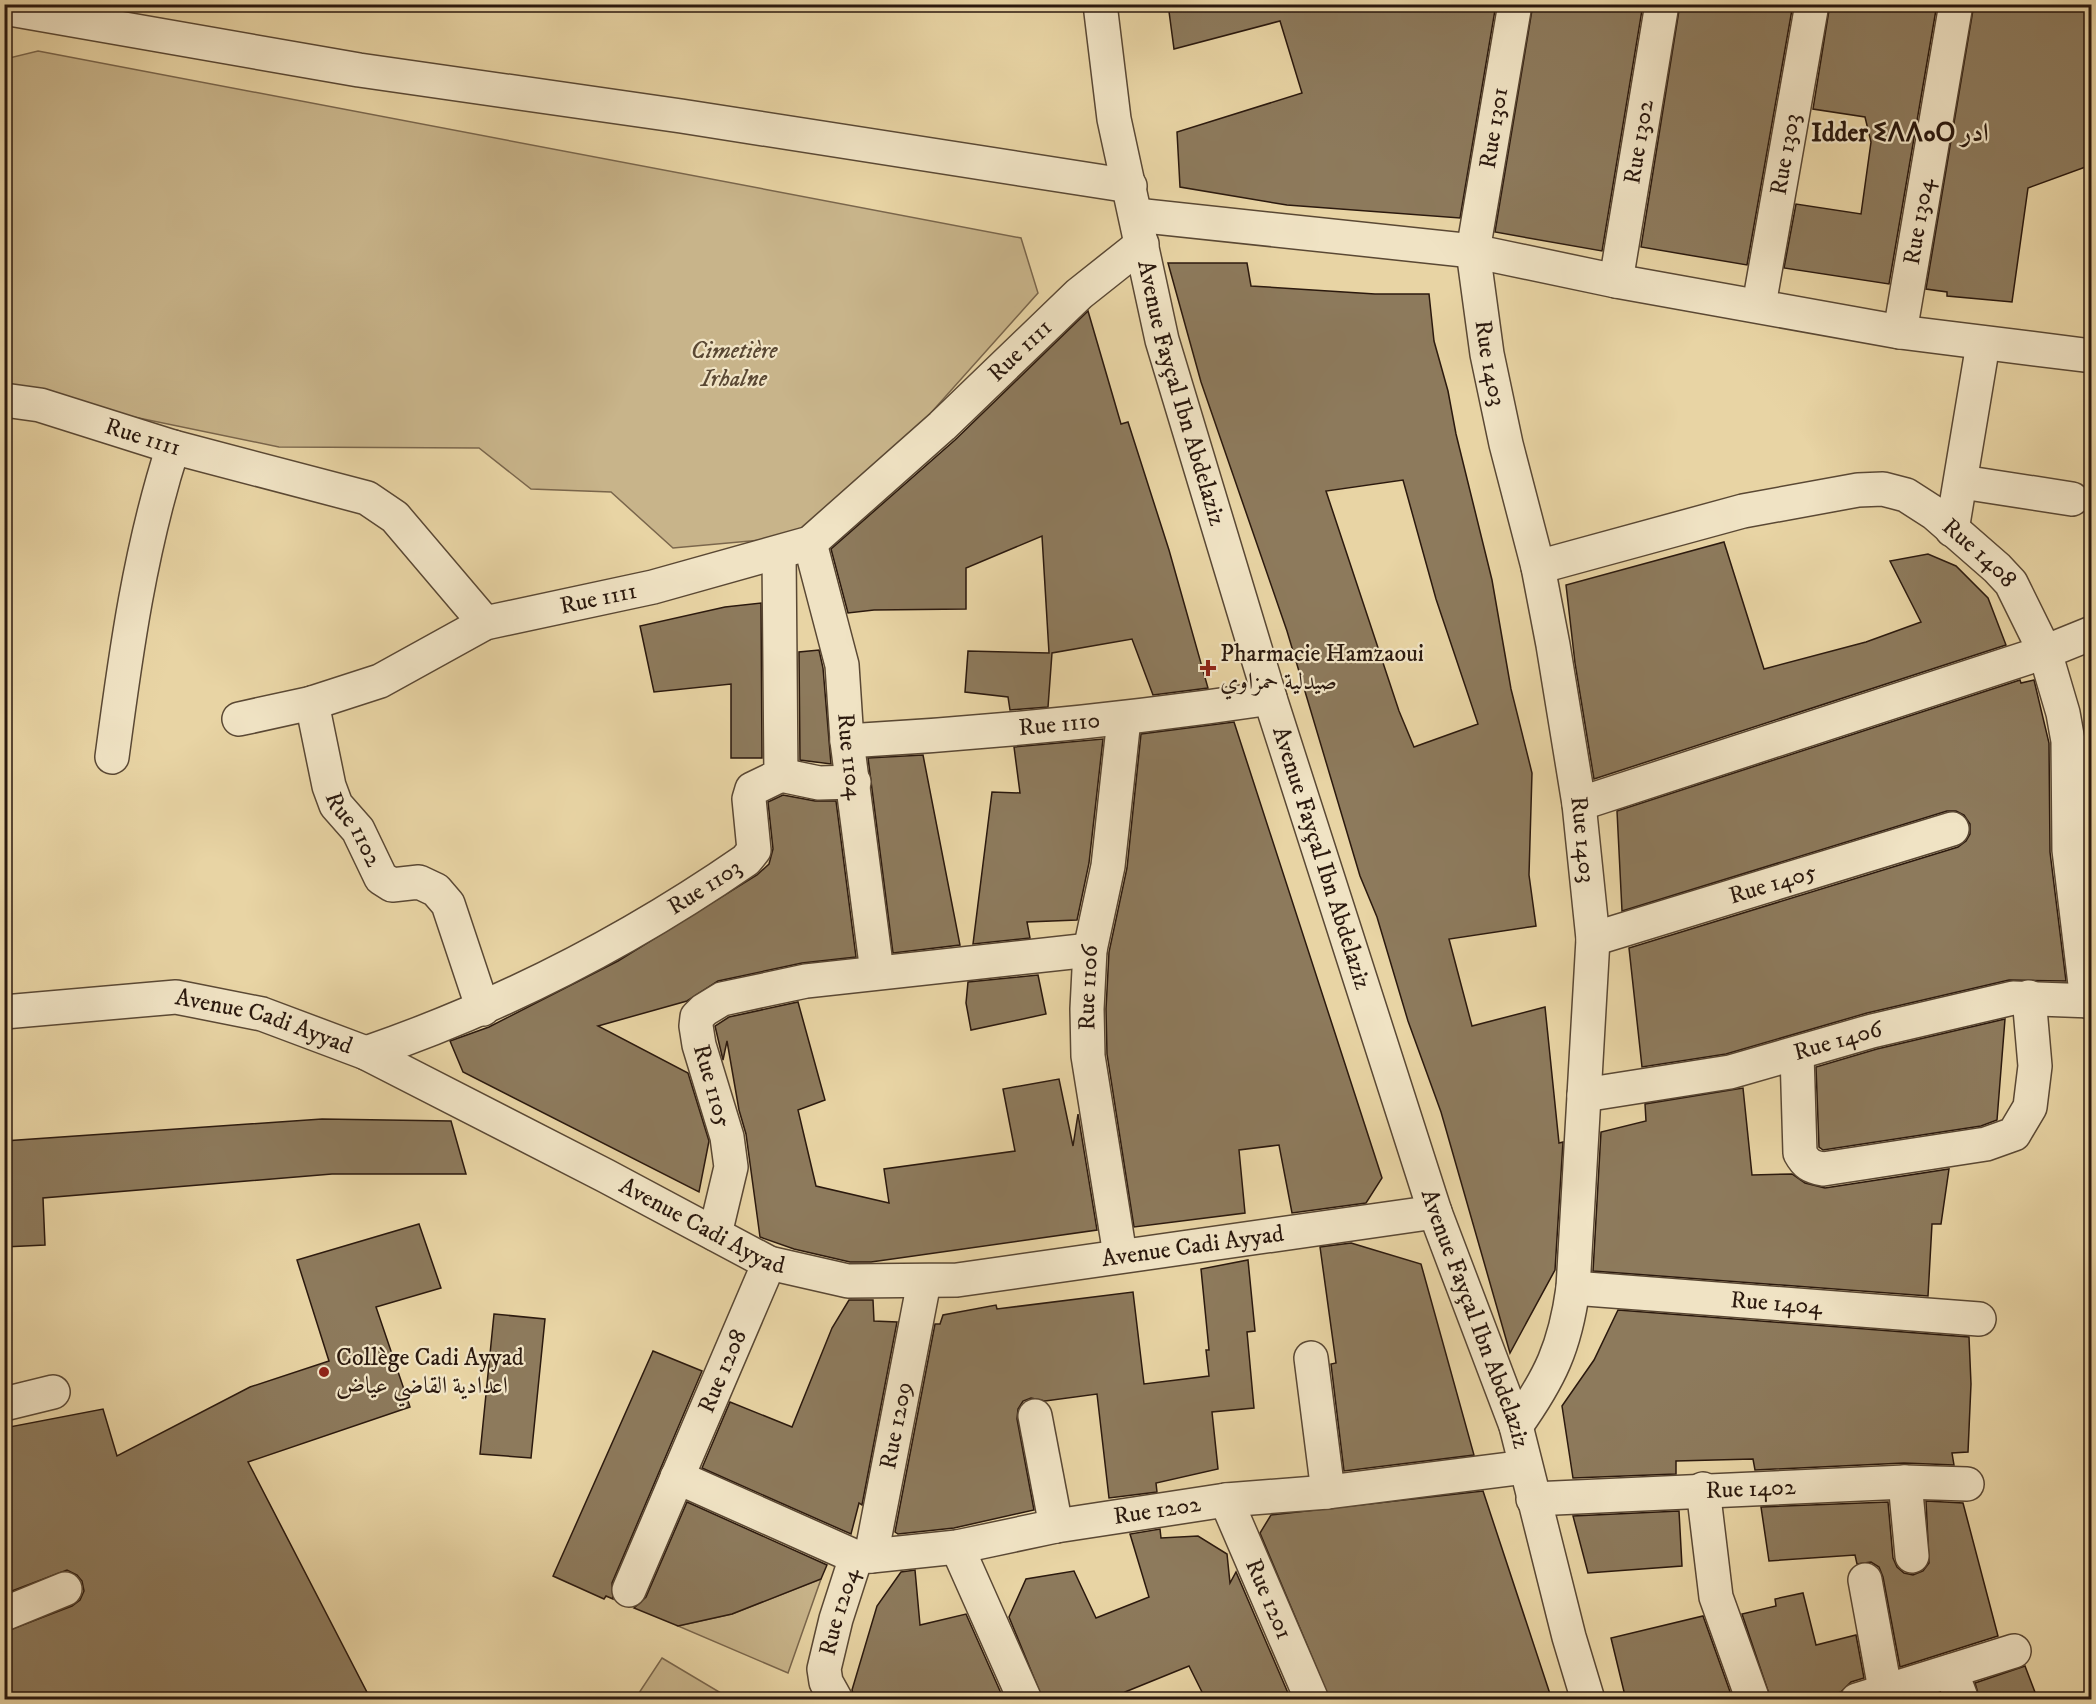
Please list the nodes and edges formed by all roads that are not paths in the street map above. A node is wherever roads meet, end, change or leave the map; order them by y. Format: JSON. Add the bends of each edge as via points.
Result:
{"nodes":[{"id":1,"x":1100,"y":4,"type":"edge"},
{"id":2,"x":1515,"y":4,"type":"edge"},
{"id":3,"x":1662,"y":4,"type":"edge"},
{"id":4,"x":1812,"y":4,"type":"edge"},
{"id":5,"x":1956,"y":4,"type":"edge"},
{"id":6,"x":6,"y":7,"type":"edge"},
{"id":7,"x":1136,"y":215,"type":"junction"},
{"id":8,"x":1473,"y":251,"type":"junction"},
{"id":9,"x":1616,"y":280,"type":"junction"},
{"id":10,"x":1759,"y":305,"type":"junction"},
{"id":11,"x":1900,"y":332,"type":"junction"},
{"id":12,"x":1983,"y":344,"type":"junction"},
{"id":13,"x":2091,"y":356,"type":"edge"},
{"id":14,"x":4,"y":400,"type":"edge"},
{"id":15,"x":173,"y":447,"type":"junction"},
{"id":16,"x":1962,"y":482,"type":"junction"},
{"id":17,"x":2072,"y":499,"type":"dead end"},
{"id":18,"x":1952,"y":530,"type":"junction"},
{"id":19,"x":810,"y":543,"type":"junction"},
{"id":20,"x":779,"y":553,"type":"junction"},
{"id":21,"x":1538,"y":567,"type":"junction"},
{"id":22,"x":485,"y":623,"type":"junction"},
{"id":23,"x":2091,"y":633,"type":"edge"},
{"id":24,"x":2045,"y":652,"type":"junction"},
{"id":25,"x":1270,"y":698,"type":"junction"},
{"id":26,"x":312,"y":704,"type":"junction"},
{"id":27,"x":239,"y":719,"type":"dead end"},
{"id":28,"x":1124,"y":720,"type":"junction"},
{"id":29,"x":847,"y":741,"type":"junction"},
{"id":30,"x":112,"y":757,"type":"dead end"},
{"id":31,"x":781,"y":776,"type":"junction"},
{"id":32,"x":854,"y":782,"type":"junction"},
{"id":33,"x":1579,"y":804,"type":"junction"},
{"id":34,"x":1952,"y":829,"type":"dead end"},
{"id":35,"x":2080,"y":850,"type":"edge"},
{"id":36,"x":1593,"y":939,"type":"junction"},
{"id":37,"x":1090,"y":950,"type":"junction"},
{"id":38,"x":877,"y":972,"type":"junction"},
{"id":39,"x":2029,"y":998,"type":"junction"},
{"id":40,"x":2089,"y":1001,"type":"edge"},
{"id":41,"x":483,"y":1009,"type":"junction"},
{"id":42,"x":4,"y":1012,"type":"edge"},
{"id":43,"x":366,"y":1053,"type":"junction"},
{"id":44,"x":1797,"y":1054,"type":"junction"},
{"id":45,"x":1584,"y":1095,"type":"junction"},
{"id":46,"x":1435,"y":1212,"type":"junction"},
{"id":47,"x":715,"y":1234,"type":"junction"},
{"id":48,"x":1120,"y":1255,"type":"junction"},
{"id":49,"x":769,"y":1263,"type":"junction"},
{"id":50,"x":924,"y":1282,"type":"junction"},
{"id":51,"x":1573,"y":1288,"type":"junction"},
{"id":52,"x":1979,"y":1319,"type":"dead end"},
{"id":53,"x":1311,"y":1358,"type":"dead end"},
{"id":54,"x":53,"y":1392,"type":"dead end"},
{"id":55,"x":4,"y":1404,"type":"edge"},
{"id":56,"x":1035,"y":1416,"type":"dead end"},
{"id":57,"x":1516,"y":1426,"type":"junction"},
{"id":58,"x":1525,"y":1467,"type":"junction"},
{"id":59,"x":677,"y":1478,"type":"junction"},
{"id":60,"x":1905,"y":1482,"type":"junction"},
{"id":61,"x":1967,"y":1484,"type":"dead end"},
{"id":62,"x":1703,"y":1489,"type":"junction"},
{"id":63,"x":1329,"y":1492,"type":"junction"},
{"id":64,"x":1533,"y":1499,"type":"junction"},
{"id":65,"x":1226,"y":1500,"type":"junction"},
{"id":66,"x":1056,"y":1526,"type":"junction"},
{"id":67,"x":957,"y":1547,"type":"junction"},
{"id":68,"x":1912,"y":1556,"type":"dead end"},
{"id":69,"x":863,"y":1557,"type":"junction"},
{"id":70,"x":1865,"y":1580,"type":"dead end"},
{"id":71,"x":65,"y":1589,"type":"dead end"},
{"id":72,"x":629,"y":1590,"type":"dead end"},
{"id":73,"x":4,"y":1614,"type":"edge"},
{"id":74,"x":2014,"y":1651,"type":"dead end"},
{"id":75,"x":1956,"y":1685,"type":"edge"},
{"id":76,"x":1876,"y":1697,"type":"edge"},
{"id":77,"x":836,"y":1700,"type":"edge"},
{"id":78,"x":1025,"y":1700,"type":"edge"},
{"id":79,"x":1312,"y":1700,"type":"edge"},
{"id":80,"x":1588,"y":1700,"type":"edge"},
{"id":81,"x":1753,"y":1700,"type":"edge"}],
"edges":[{"from":1,"to":7,"type":"street","name":"Avenue Fayçal Ibn Abdelaziz","via":[[1114,119]]},
{"from":2,"to":8,"type":"street","name":"Rue 1301"},
{"from":3,"to":9,"type":"street","name":"Rue 1302"},
{"from":4,"to":10,"type":"street","name":"Rue 1303"},
{"from":5,"to":11,"type":"street","name":"Rue 1304"},
{"from":6,"to":7,"type":"street","via":[[359,70],[681,117]]},
{"from":7,"to":8,"type":"street"},
{"from":7,"to":19,"type":"street","name":"Rue 1111","via":[[1079,294],[942,426]]},
{"from":7,"to":25,"type":"street","name":"Avenue Fayçal Ibn Abdelaziz","via":[[1162,340]]},
{"from":8,"to":9,"type":"street"},
{"from":8,"to":21,"type":"street","name":"Rue 1403","via":[[1487,354]]},
{"from":9,"to":10,"type":"street"},
{"from":10,"to":11,"type":"street"},
{"from":11,"to":12,"type":"street"},
{"from":12,"to":13,"type":"street"},
{"from":12,"to":16,"type":"street"},
{"from":14,"to":15,"type":"street","name":"Rue 1111","via":[[40,405]]},
{"from":15,"to":22,"type":"street","name":"Rue 1111","via":[[367,498],[395,518]]},
{"from":15,"to":30,"type":"street","via":[[153,508],[141,565]]},
{"from":16,"to":17,"type":"street"},
{"from":16,"to":18,"type":"street"},
{"from":18,"to":21,"type":"street","name":"Rue 1408","via":[[1906,495],[1883,489],[1858,490],[1743,511]]},
{"from":18,"to":24,"type":"street","name":"Rue 1408","via":[[2011,583]]},
{"from":19,"to":20,"type":"street","name":"Rue 1111"},
{"from":19,"to":29,"type":"street","name":"Rue 1104","via":[[842,665]]},
{"from":20,"to":22,"type":"street","name":"Rue 1111","via":[[653,587]]},
{"from":20,"to":31,"type":"street"},
{"from":21,"to":33,"type":"street","name":"Rue 1403"},
{"from":22,"to":26,"type":"street","via":[[380,681]]},
{"from":23,"to":24,"type":"street"},
{"from":24,"to":33,"type":"street"},
{"from":24,"to":35,"type":"street","name":"Rue 1408","via":[[2064,713]]},
{"from":25,"to":28,"type":"street","name":"Rue 1110"},
{"from":25,"to":46,"type":"street","name":"Avenue Fayçal Ibn Abdelaziz"},
{"from":26,"to":27,"type":"street"},
{"from":26,"to":41,"type":"street","name":"Rue 1102","via":[[328,786],[336,806],[358,830],[381,878],[392,885],[419,882],[436,890],[448,904]]},
{"from":28,"to":29,"type":"street","name":"Rue 1110"},
{"from":28,"to":37,"type":"street","name":"Rue 1106","via":[[1108,866]]},
{"from":29,"to":32,"type":"street","name":"Rue 1104"},
{"from":31,"to":32,"type":"street","via":[[819,783]]},
{"from":31,"to":41,"type":"street","name":"Rue 1103","via":[[752,789],[749,799],[754,850],[746,860],[638,927]]},
{"from":32,"to":38,"type":"street","name":"Rue 1104"},
{"from":33,"to":36,"type":"street","name":"Rue 1403"},
{"from":34,"to":36,"type":"street","name":"Rue 1405"},
{"from":35,"to":40,"type":"street","name":"Rue 1408"},
{"from":36,"to":45,"type":"street","name":"Rue 1403"},
{"from":37,"to":38,"type":"street"},
{"from":37,"to":48,"type":"street","name":"Rue 1106","via":[[1088,1056]]},
{"from":38,"to":47,"type":"street","name":"Rue 1105","via":[[806,981],[722,999],[697,1017],[699,1045],[727,1137],[732,1167]]},
{"from":39,"to":40,"type":"street","name":"Rue 1406"},
{"from":39,"to":44,"type":"street","name":"Rue 1406","via":[[1989,1002]]},
{"from":39,"to":44,"type":"street","via":[[2035,1066],[2030,1107],[2013,1134],[1986,1144],[1823,1169],[1813,1167],[1800,1153]]},
{"from":41,"to":43,"type":"street","name":"Rue 1103"},
{"from":42,"to":43,"type":"street","name":"Avenue Cadi Ayyad","via":[[176,997],[262,1014]]},
{"from":43,"to":47,"type":"street","name":"Avenue Cadi Ayyad"},
{"from":44,"to":45,"type":"street","name":"Rue 1406","via":[[1697,1079]]},
{"from":45,"to":51,"type":"street","name":"Rue 1403"},
{"from":46,"to":48,"type":"street","name":"Avenue Cadi Ayyad"},
{"from":46,"to":57,"type":"street","name":"Avenue Fayçal Ibn Abdelaziz"},
{"from":47,"to":49,"type":"street","name":"Avenue Cadi Ayyad"},
{"from":48,"to":50,"type":"street","name":"Avenue Cadi Ayyad"},
{"from":49,"to":50,"type":"street","name":"Avenue Cadi Ayyad","via":[[848,1281]]},
{"from":49,"to":59,"type":"street","name":"Rue 1208"},
{"from":50,"to":69,"type":"street","name":"Rue 1209"},
{"from":51,"to":52,"type":"street","name":"Rue 1404"},
{"from":51,"to":57,"type":"street","name":"Rue 1403","via":[[1559,1355]]},
{"from":53,"to":63,"type":"street"},
{"from":54,"to":55,"type":"street"},
{"from":56,"to":66,"type":"street"},
{"from":57,"to":58,"type":"street","name":"Avenue Fayçal Ibn Abdelaziz"},
{"from":58,"to":63,"type":"street","name":"Rue 1202"},
{"from":58,"to":64,"type":"street","name":"Avenue Fayçal Ibn Abdelaziz"},
{"from":59,"to":69,"type":"street"},
{"from":59,"to":72,"type":"street","name":"Rue 1208"},
{"from":60,"to":61,"type":"street","name":"Rue 1402"},
{"from":60,"to":62,"type":"street","name":"Rue 1402"},
{"from":60,"to":68,"type":"street"},
{"from":62,"to":64,"type":"street","name":"Rue 1402"},
{"from":62,"to":81,"type":"street","via":[[1716,1597]]},
{"from":63,"to":65,"type":"street","name":"Rue 1202"},
{"from":64,"to":80,"type":"street","name":"Avenue Fayçal Ibn Abdelaziz"},
{"from":65,"to":66,"type":"street","name":"Rue 1202"},
{"from":65,"to":79,"type":"street","name":"Rue 1201"},
{"from":66,"to":67,"type":"street","name":"Rue 1202"},
{"from":67,"to":69,"type":"street","name":"Rue 1202"},
{"from":67,"to":78,"type":"street"},
{"from":69,"to":77,"type":"street","name":"Rue 1204","via":[[824,1669]]},
{"from":70,"to":76,"type":"street"},
{"from":71,"to":73,"type":"street"},
{"from":74,"to":75,"type":"street"},
{"from":75,"to":76,"type":"street"}]}
